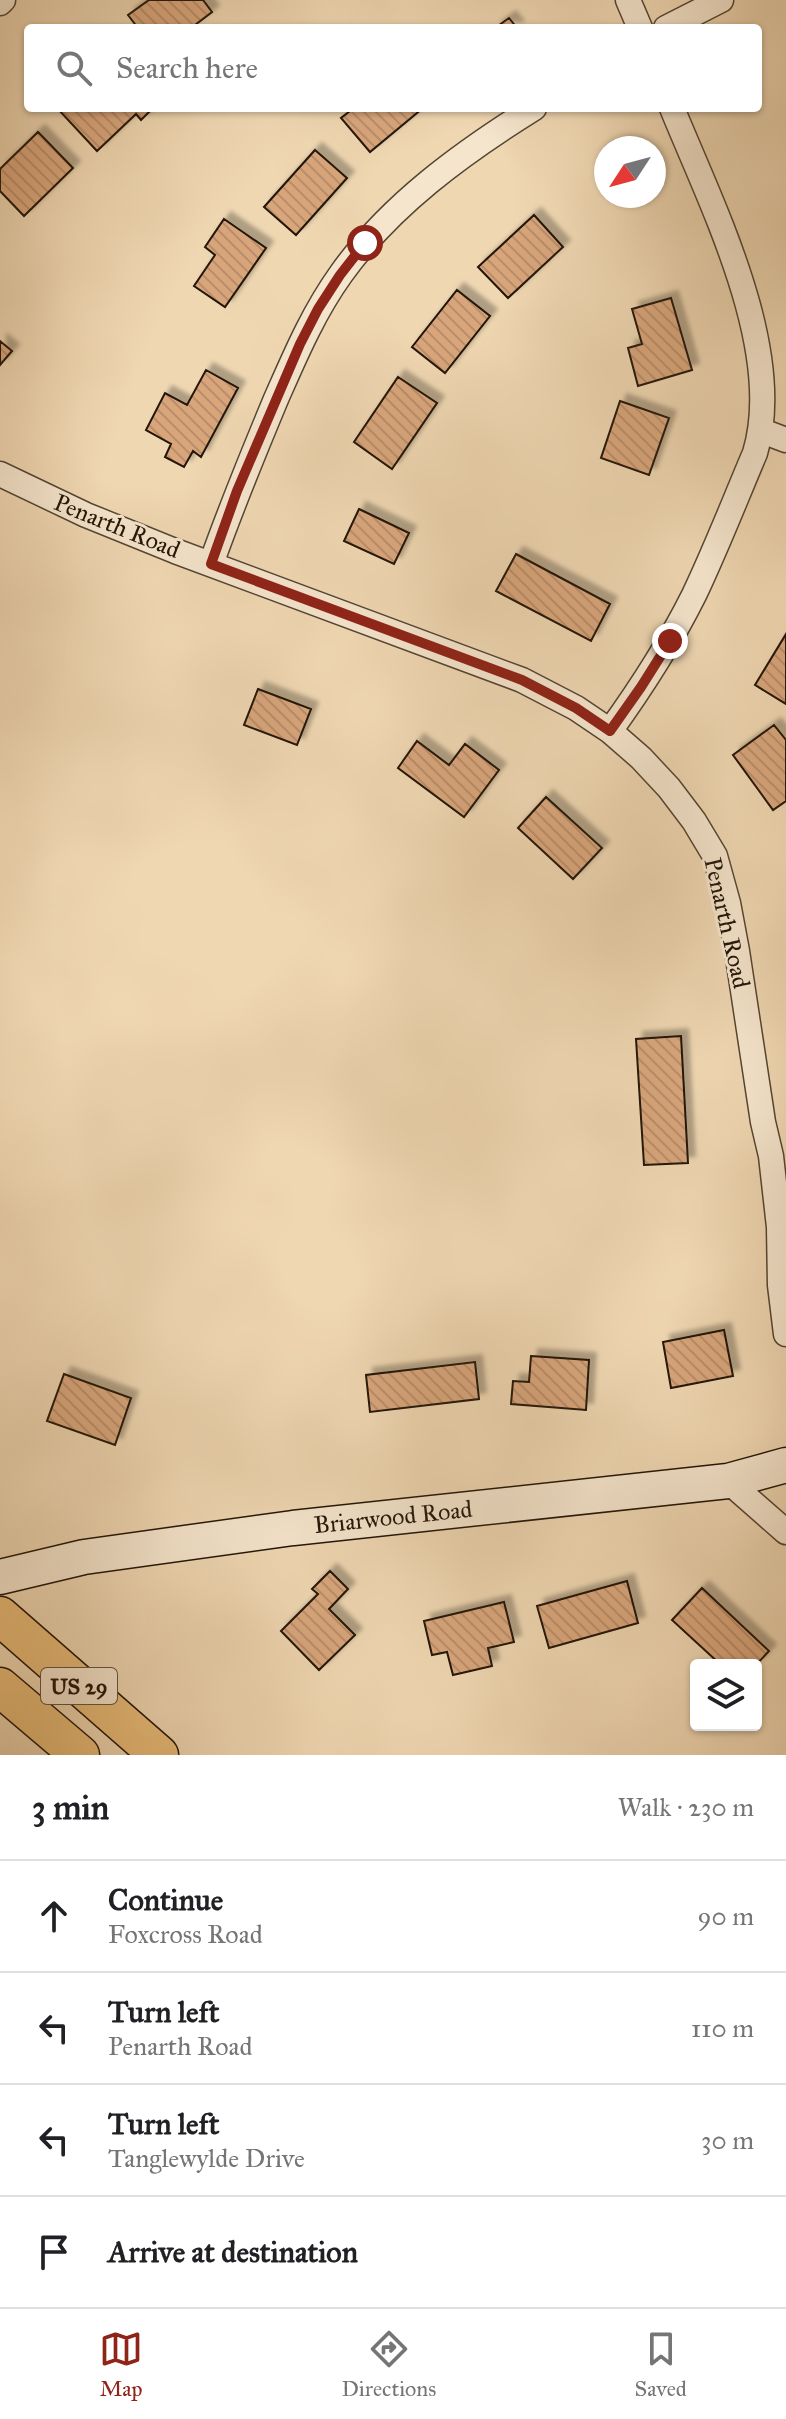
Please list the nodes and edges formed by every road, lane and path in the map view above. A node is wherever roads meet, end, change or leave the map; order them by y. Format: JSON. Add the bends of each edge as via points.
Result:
{"nodes":[{"id":1,"x":628,"y":0,"type":"edge"},
{"id":2,"x":721,"y":0,"type":"edge"},
{"id":3,"x":638,"y":24,"type":"edge"},
{"id":4,"x":674,"y":24,"type":"edge"},
{"id":5,"x":528,"y":112,"type":"edge"},
{"id":6,"x":674,"y":112,"type":"edge"},
{"id":7,"x":762,"y":431,"type":"junction"},
{"id":8,"x":786,"y":440,"type":"edge"},
{"id":9,"x":0,"y":474,"type":"edge"},
{"id":10,"x":211,"y":564,"type":"junction"},
{"id":11,"x":610,"y":731,"type":"junction"},
{"id":12,"x":786,"y":1334,"type":"edge"},
{"id":13,"x":785,"y":1462,"type":"edge"},
{"id":14,"x":728,"y":1481,"type":"junction"},
{"id":15,"x":786,"y":1532,"type":"edge"},
{"id":16,"x":0,"y":1577,"type":"edge"},
{"id":17,"x":0,"y":1616,"type":"edge"},
{"id":18,"x":0,"y":1687,"type":"edge"},
{"id":19,"x":80,"y":1755,"type":"edge"},
{"id":20,"x":159,"y":1755,"type":"edge"}],
"edges":[{"from":1,"to":3,"type":"street"},
{"from":2,"to":4,"type":"street"},
{"from":5,"to":10,"type":"street","via":[[475,147],[393,214],[340,275],[300,344]]},
{"from":6,"to":7,"type":"street","via":[[744,286],[756,335]]},
{"from":7,"to":8,"type":"street"},
{"from":7,"to":11,"type":"street","via":[[695,593],[649,676]]},
{"from":9,"to":10,"type":"street","name":"Penarth Road"},
{"from":10,"to":11,"type":"street","name":"Penarth Road","via":[[522,680]]},
{"from":11,"to":12,"type":"street","name":"Penarth Road","via":[[669,788],[715,856],[735,939],[774,1180]]},
{"from":13,"to":14,"type":"street","name":"Briarwood Road"},
{"from":14,"to":15,"type":"street"},
{"from":14,"to":16,"type":"street","name":"Briarwood Road","via":[[293,1528],[84,1557]]},
{"from":17,"to":20,"type":"main road","number":"US 29"},
{"from":18,"to":19,"type":"main road","number":"US 29"}]}
